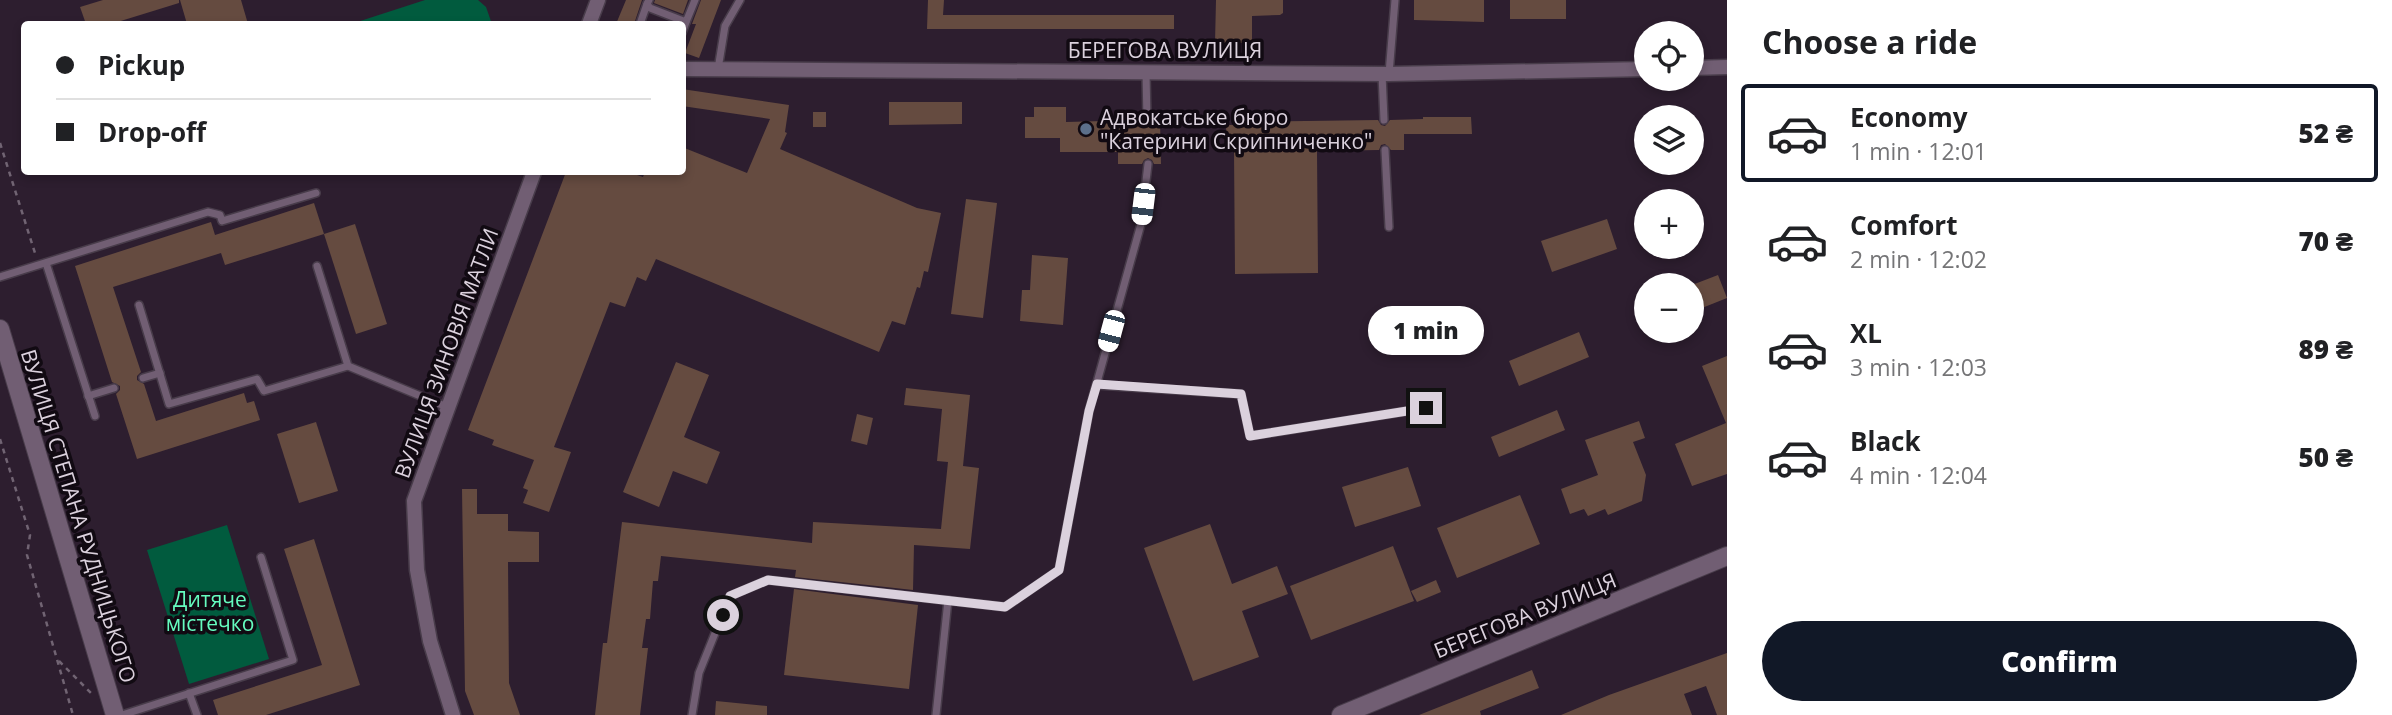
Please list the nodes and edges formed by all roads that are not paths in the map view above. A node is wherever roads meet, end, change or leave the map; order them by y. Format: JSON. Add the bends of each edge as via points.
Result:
{"nodes":[{"id":1,"x":598,"y":0,"type":"edge"},
{"id":2,"x":695,"y":0,"type":"edge"},
{"id":3,"x":740,"y":0,"type":"edge"},
{"id":4,"x":1395,"y":0,"type":"edge"},
{"id":5,"x":648,"y":2,"type":"edge"},
{"id":6,"x":590,"y":21,"type":"edge"},
{"id":7,"x":640,"y":21,"type":"edge"},
{"id":8,"x":683,"y":21,"type":"edge"},
{"id":9,"x":686,"y":22,"type":"edge"},
{"id":10,"x":1727,"y":67,"type":"edge"},
{"id":11,"x":1704,"y":68,"type":"edge"},
{"id":12,"x":686,"y":69,"type":"edge"},
{"id":13,"x":718,"y":69,"type":"junction"},
{"id":14,"x":1634,"y":69,"type":"edge"},
{"id":15,"x":1146,"y":72,"type":"junction"},
{"id":16,"x":1385,"y":74,"type":"junction"},
{"id":17,"x":1147,"y":120,"type":"dead end"},
{"id":18,"x":1384,"y":120,"type":"dead end"},
{"id":19,"x":1385,"y":150,"type":"dead end"},
{"id":20,"x":1147,"y":164,"type":"dead end"},
{"id":21,"x":533,"y":175,"type":"edge"},
{"id":22,"x":316,"y":193,"type":"dead end"},
{"id":23,"x":1389,"y":227,"type":"dead end"},
{"id":24,"x":42,"y":264,"type":"junction"},
{"id":25,"x":317,"y":266,"type":"dead end"},
{"id":26,"x":0,"y":277,"type":"edge"},
{"id":27,"x":139,"y":305,"type":"dead end"},
{"id":28,"x":0,"y":329,"type":"edge"},
{"id":29,"x":348,"y":366,"type":"junction"},
{"id":30,"x":160,"y":373,"type":"junction"},
{"id":31,"x":143,"y":378,"type":"dead end"},
{"id":32,"x":1097,"y":384,"type":"junction"},
{"id":33,"x":114,"y":388,"type":"dead end"},
{"id":34,"x":89,"y":396,"type":"junction"},
{"id":35,"x":447,"y":407,"type":"junction"},
{"id":36,"x":1426,"y":408,"type":"dead end"},
{"id":37,"x":95,"y":416,"type":"dead end"},
{"id":38,"x":1727,"y":556,"type":"edge"},
{"id":39,"x":261,"y":557,"type":"dead end"},
{"id":40,"x":947,"y":600,"type":"junction"},
{"id":41,"x":189,"y":694,"type":"junction"},
{"id":42,"x":115,"y":715,"type":"edge"},
{"id":43,"x":122,"y":715,"type":"edge"},
{"id":44,"x":197,"y":715,"type":"edge"},
{"id":45,"x":453,"y":715,"type":"edge"},
{"id":46,"x":692,"y":715,"type":"edge"},
{"id":47,"x":936,"y":715,"type":"edge"},
{"id":48,"x":1341,"y":715,"type":"edge"}],
"edges":[{"from":1,"to":6,"type":"street"},
{"from":2,"to":9,"type":"lane"},
{"from":3,"to":13,"type":"lane","via":[[724,26]]},
{"from":4,"to":16,"type":"lane"},
{"from":5,"to":7,"type":"lane"},
{"from":5,"to":8,"type":"lane","via":[[650,8]]},
{"from":10,"to":11,"type":"street"},
{"from":12,"to":13,"type":"street","name":"БЕРЕГОВА ВУЛИЦЯ"},
{"from":13,"to":15,"type":"street","name":"БЕРЕГОВА ВУЛИЦЯ"},
{"from":14,"to":16,"type":"street","name":"БЕРЕГОВА ВУЛИЦЯ"},
{"from":15,"to":16,"type":"street","name":"БЕРЕГОВА ВУЛИЦЯ"},
{"from":15,"to":17,"type":"lane"},
{"from":16,"to":18,"type":"lane"},
{"from":19,"to":23,"type":"lane"},
{"from":20,"to":32,"type":"lane","via":[[1141,224]]},
{"from":21,"to":35,"type":"street","name":"ВУЛИЦЯ ЗИНОВІЯ МАТЛИ"},
{"from":22,"to":24,"type":"lane","via":[[222,222],[220,215],[208,212]]},
{"from":24,"to":26,"type":"lane"},
{"from":24,"to":34,"type":"lane"},
{"from":25,"to":29,"type":"lane"},
{"from":27,"to":30,"type":"lane"},
{"from":28,"to":42,"type":"street","name":"ВУЛИЦЯ СТЕПАНА РУДНИЦЬКОГО"},
{"from":29,"to":30,"type":"lane","via":[[264,391],[257,379],[169,404]]},
{"from":29,"to":35,"type":"lane"},
{"from":30,"to":31,"type":"lane"},
{"from":32,"to":36,"type":"lane","via":[[1241,394],[1250,436]]},
{"from":32,"to":40,"type":"lane","via":[[1059,570],[1005,607]]},
{"from":33,"to":34,"type":"lane"},
{"from":34,"to":37,"type":"lane"},
{"from":35,"to":45,"type":"street","name":"ВУЛИЦЯ ЗИНОВІЯ МАТЛИ","via":[[414,501],[425,618]]},
{"from":38,"to":48,"type":"street","name":"БЕРЕГОВА ВУЛИЦЯ"},
{"from":39,"to":41,"type":"lane","via":[[293,660]]},
{"from":40,"to":46,"type":"lane","via":[[768,580],[730,596],[699,673]]},
{"from":40,"to":47,"type":"lane"},
{"from":41,"to":43,"type":"lane"},
{"from":41,"to":44,"type":"lane"}]}
